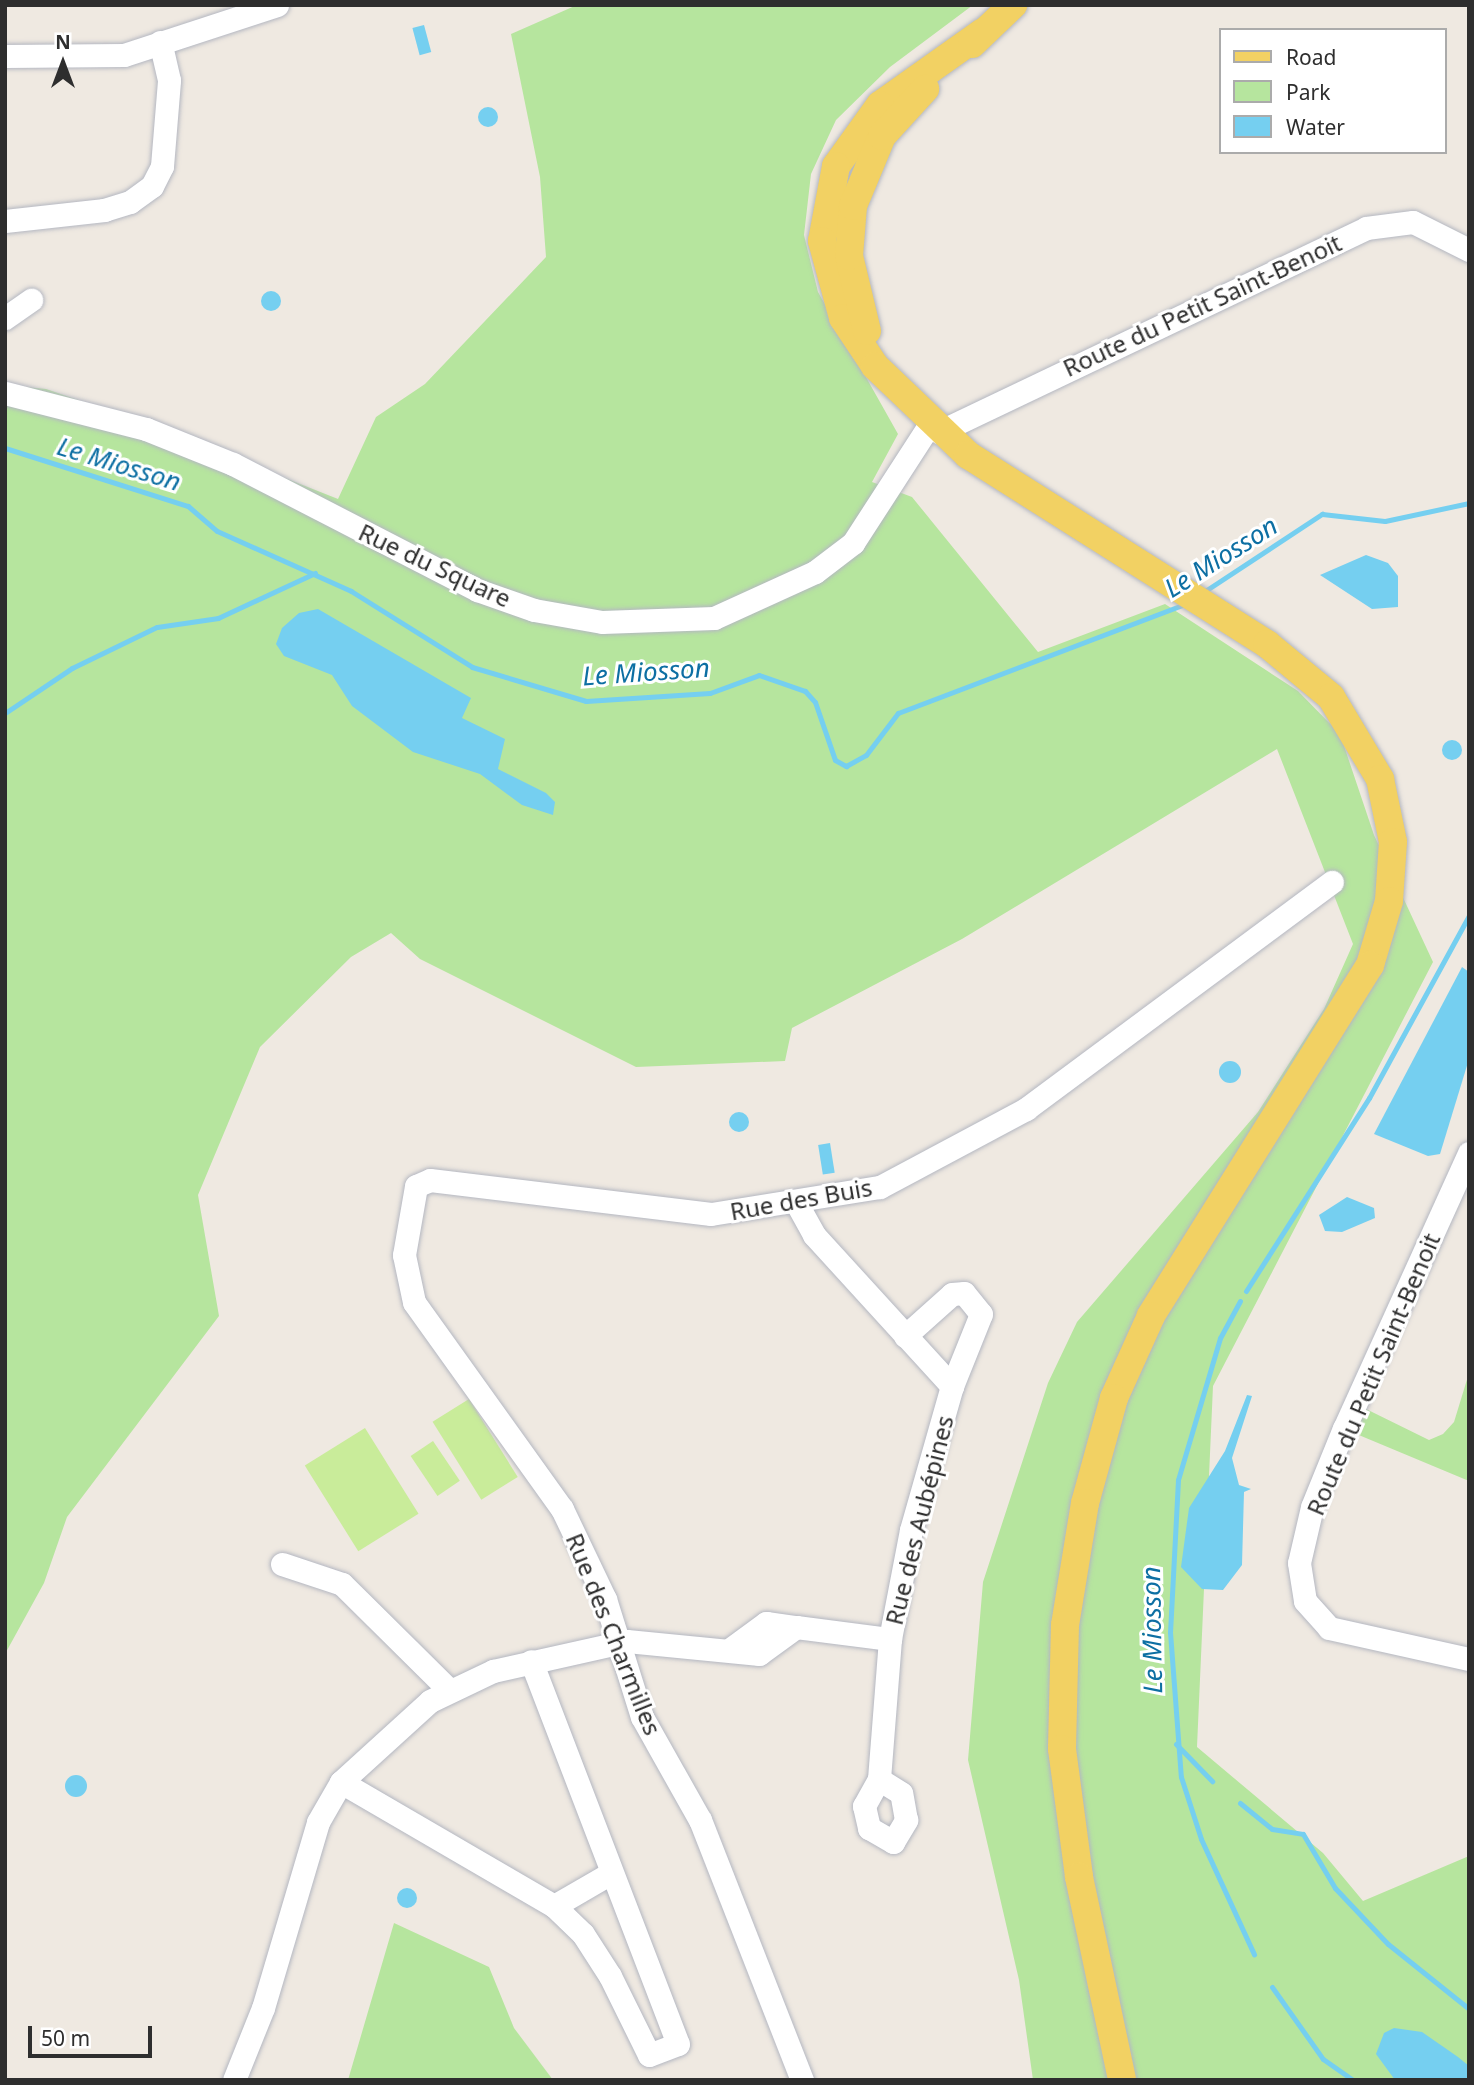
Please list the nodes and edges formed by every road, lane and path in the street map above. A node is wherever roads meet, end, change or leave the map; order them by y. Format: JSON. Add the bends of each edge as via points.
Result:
{"nodes":[{"id":1,"x":277,"y":5,"type":"edge"},
{"id":2,"x":1013,"y":5,"type":"edge"},
{"id":3,"x":160,"y":42,"type":"junction"},
{"id":4,"x":5,"y":56,"type":"edge"},
{"id":5,"x":5,"y":221,"type":"edge"},
{"id":6,"x":1469,"y":250,"type":"edge"},
{"id":7,"x":31,"y":300,"type":"dead end"},
{"id":8,"x":5,"y":318,"type":"edge"},
{"id":9,"x":5,"y":393,"type":"edge"},
{"id":10,"x":935,"y":428,"type":"junction"},
{"id":11,"x":1332,"y":883,"type":"dead end"},
{"id":12,"x":1469,"y":1153,"type":"edge"},
{"id":13,"x":797,"y":1203,"type":"junction"},
{"id":14,"x":905,"y":1336,"type":"junction"},
{"id":15,"x":455,"y":1364,"type":"joint"},
{"id":16,"x":952,"y":1386,"type":"junction"},
{"id":17,"x":282,"y":1564,"type":"dead end"},
{"id":18,"x":890,"y":1639,"type":"junction"},
{"id":19,"x":620,"y":1643,"type":"junction"},
{"id":20,"x":1469,"y":1659,"type":"edge"},
{"id":21,"x":531,"y":1661,"type":"junction"},
{"id":22,"x":449,"y":1690,"type":"junction"},
{"id":23,"x":879,"y":1779,"type":"dead end"},
{"id":24,"x":341,"y":1782,"type":"junction"},
{"id":25,"x":611,"y":1873,"type":"junction"},
{"id":26,"x":554,"y":1906,"type":"junction"},
{"id":27,"x":234,"y":2080,"type":"edge"},
{"id":28,"x":802,"y":2080,"type":"edge"},
{"id":29,"x":1122,"y":2080,"type":"edge"}],
"edges":[{"from":1,"to":3,"type":"street"},
{"from":2,"to":10,"type":"main road","via":[[983,32],[880,105],[848,142],[828,190],[822,241],[832,291],[858,343]]},
{"from":3,"to":4,"type":"street","via":[[92,60]]},
{"from":3,"to":5,"type":"street","via":[[169,80],[162,166],[152,186],[131,202],[104,210]]},
{"from":6,"to":10,"type":"street","name":"Route du Petit Saint-Benoit","via":[[1413,222],[1366,228]]},
{"from":7,"to":8,"type":"street"},
{"from":9,"to":10,"type":"street","name":"Rue du Square","via":[[146,429],[233,464],[477,590],[534,610],[602,622],[714,618],[815,572],[853,544]]},
{"from":10,"to":29,"type":"main road","via":[[1291,662],[1348,718],[1380,779],[1393,869],[1381,935],[1352,1001],[1130,1355],[1085,1503],[1065,1625],[1062,1749],[1079,1877]]},
{"from":11,"to":13,"type":"street","name":"Rue des Buis","via":[[1026,1109],[880,1187]]},
{"from":12,"to":20,"type":"street","name":"Route du Petit Saint-Benoit","via":[[1312,1507],[1299,1563],[1305,1601],[1329,1628]]},
{"from":13,"to":14,"type":"street","name":"Rue des Aubépines","via":[[814,1235]]},
{"from":13,"to":15,"type":"street","name":"Rue des Buis","via":[[710,1214],[423,1183],[416,1186],[405,1279]]},
{"from":14,"to":16,"type":"street","name":"Rue des Aubépines"},
{"from":14,"to":16,"type":"street","name":"Rue des Aubépines","via":[[952,1294],[960,1291],[971,1301],[979,1320]]},
{"from":15,"to":19,"type":"street","name":"Rue des Charmilles","via":[[562,1509]]},
{"from":16,"to":18,"type":"street","name":"Rue des Aubépines","via":[[911,1530]]},
{"from":17,"to":22,"type":"street","via":[[342,1584]]},
{"from":18,"to":19,"type":"street","via":[[796,1627],[759,1654]]},
{"from":18,"to":23,"type":"street","name":"Rue des Aubépines"},
{"from":19,"to":21,"type":"street"},
{"from":19,"to":28,"type":"street","name":"Rue des Charmilles","via":[[642,1717],[699,1820]]},
{"from":21,"to":22,"type":"street"},
{"from":21,"to":25,"type":"street"},
{"from":22,"to":24,"type":"street","via":[[395,1727]]},
{"from":24,"to":26,"type":"street"},
{"from":24,"to":27,"type":"street","via":[[310,1841],[263,2008]]},
{"from":25,"to":26,"type":"street"},
{"from":25,"to":26,"type":"street","via":[[678,2044],[649,2054],[603,1966]]}]}
